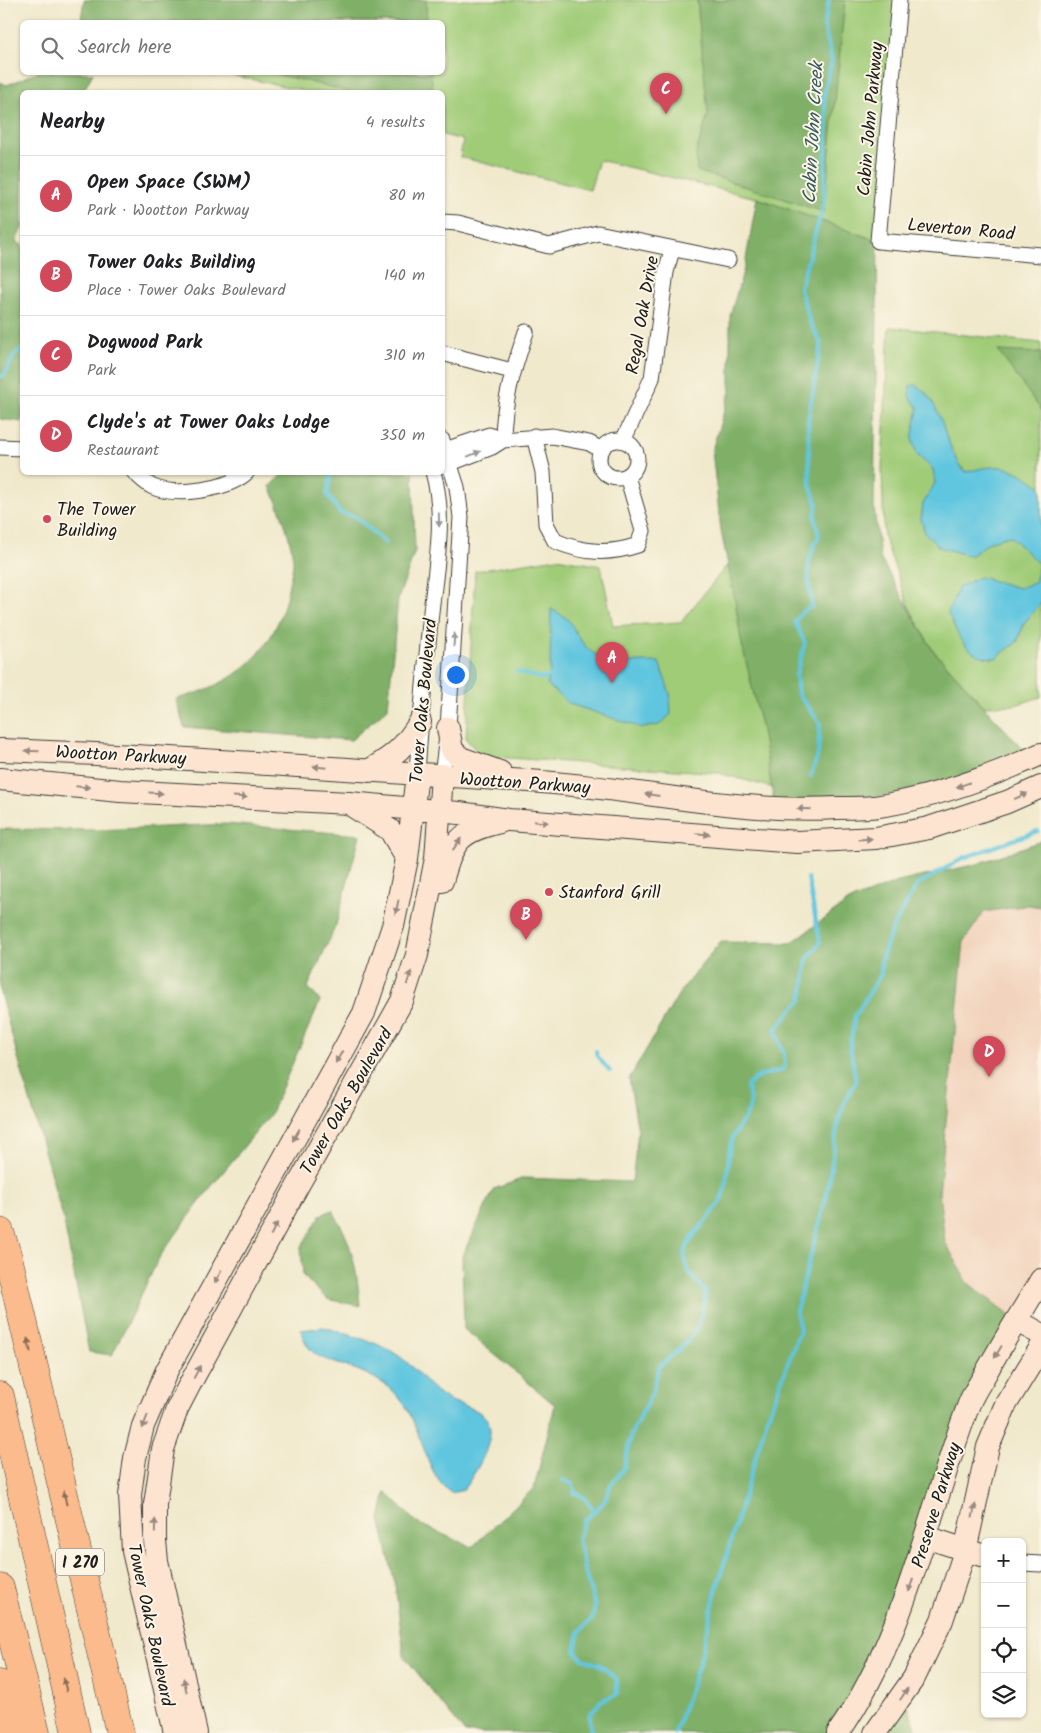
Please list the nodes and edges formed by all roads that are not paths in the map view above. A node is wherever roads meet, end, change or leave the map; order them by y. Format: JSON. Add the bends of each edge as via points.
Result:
{"nodes":[{"id":1,"x":899,"y":0,"type":"edge"},
{"id":2,"x":445,"y":222,"type":"edge"},
{"id":3,"x":878,"y":241,"type":"joint"},
{"id":4,"x":672,"y":250,"type":"junction"},
{"id":5,"x":1041,"y":255,"type":"edge"},
{"id":6,"x":728,"y":260,"type":"dead end"},
{"id":7,"x":526,"y":332,"type":"dead end"},
{"id":8,"x":445,"y":354,"type":"edge"},
{"id":9,"x":512,"y":371,"type":"junction"},
{"id":10,"x":534,"y":436,"type":"junction"},
{"id":11,"x":503,"y":440,"type":"junction"},
{"id":12,"x":623,"y":441,"type":"junction"},
{"id":13,"x":0,"y":447,"type":"edge"},
{"id":14,"x":20,"y":448,"type":"edge"},
{"id":15,"x":602,"y":450,"type":"junction"},
{"id":16,"x":445,"y":454,"type":"edge"},
{"id":17,"x":138,"y":475,"type":"edge"},
{"id":18,"x":242,"y":475,"type":"edge"},
{"id":19,"x":434,"y":475,"type":"edge"},
{"id":20,"x":627,"y":476,"type":"junction"},
{"id":21,"x":420,"y":722,"type":"junction"},
{"id":22,"x":448,"y":728,"type":"junction"},
{"id":23,"x":0,"y":750,"type":"edge"},
{"id":24,"x":1038,"y":762,"type":"edge"},
{"id":25,"x":368,"y":771,"type":"junction"},
{"id":26,"x":417,"y":774,"type":"junction"},
{"id":27,"x":442,"y":776,"type":"junction"},
{"id":28,"x":0,"y":779,"type":"edge"},
{"id":29,"x":530,"y":781,"type":"junction"},
{"id":30,"x":1041,"y":787,"type":"edge"},
{"id":31,"x":349,"y":803,"type":"junction"},
{"id":32,"x":413,"y":809,"type":"junction"},
{"id":33,"x":440,"y":812,"type":"junction"},
{"id":34,"x":509,"y":820,"type":"junction"},
{"id":35,"x":407,"y":859,"type":"junction"},
{"id":36,"x":417,"y":955,"type":"junction"},
{"id":37,"x":0,"y":1232,"type":"edge"},
{"id":38,"x":1041,"y":1280,"type":"edge"},
{"id":39,"x":1017,"y":1320,"type":"junction"},
{"id":40,"x":1041,"y":1334,"type":"edge"},
{"id":41,"x":1041,"y":1347,"type":"edge"},
{"id":42,"x":0,"y":1396,"type":"edge"},
{"id":43,"x":73,"y":1532,"type":"junction"},
{"id":44,"x":926,"y":1536,"type":"junction"},
{"id":45,"x":977,"y":1554,"type":"edge"},
{"id":46,"x":1026,"y":1563,"type":"edge"},
{"id":47,"x":1041,"y":1564,"type":"edge"},
{"id":48,"x":0,"y":1588,"type":"edge"},
{"id":49,"x":0,"y":1684,"type":"edge"},
{"id":50,"x":14,"y":1733,"type":"edge"},
{"id":51,"x":36,"y":1733,"type":"edge"},
{"id":52,"x":76,"y":1733,"type":"edge"},
{"id":53,"x":103,"y":1733,"type":"edge"},
{"id":54,"x":120,"y":1733,"type":"edge"},
{"id":55,"x":175,"y":1733,"type":"edge"},
{"id":56,"x":196,"y":1733,"type":"edge"},
{"id":57,"x":838,"y":1733,"type":"edge"},
{"id":58,"x":874,"y":1733,"type":"edge"}],
"edges":[{"from":1,"to":3,"type":"street","name":"Cabin John Parkway"},
{"from":2,"to":4,"type":"street","name":"Regal Oak Drive","via":[[549,246],[598,232]]},
{"from":3,"to":5,"type":"street","name":"Leverton Road"},
{"from":4,"to":6,"type":"street","name":"Regal Oak Drive"},
{"from":4,"to":12,"type":"street","name":"Regal Oak Drive","via":[[666,272],[652,378]]},
{"from":7,"to":9,"type":"street"},
{"from":8,"to":9,"type":"street"},
{"from":9,"to":11,"type":"street"},
{"from":10,"to":11,"type":"street"},
{"from":10,"to":15,"type":"street","via":[[589,443]]},
{"from":10,"to":20,"type":"street","via":[[543,472],[546,524],[555,542],[574,549],[616,552],[638,545],[643,531]]},
{"from":11,"to":16,"type":"street","via":[[489,435]]},
{"from":12,"to":15,"type":"street","via":[[614,441]]},
{"from":12,"to":20,"type":"street","via":[[637,456],[635,467]]},
{"from":13,"to":14,"type":"street"},
{"from":15,"to":20,"type":"street","via":[[600,464],[606,474],[613,478]]},
{"from":22,"to":16,"type":"street","name":"Tower Oaks Boulevard","one_way":true,"via":[[461,516],[457,487]]},
{"from":17,"to":18,"type":"street","via":[[153,487],[190,491],[206,490]]},
{"from":19,"to":21,"type":"street","name":"Tower Oaks Boulevard","one_way":true,"via":[[438,492],[438,565]]},
{"from":21,"to":25,"type":"street","via":[[409,740],[390,759]]},
{"from":21,"to":26,"type":"street","name":"Tower Oaks Boulevard"},
{"from":22,"to":27,"type":"street","name":"Tower Oaks Boulevard"},
{"from":22,"to":29,"type":"street","via":[[452,750],[461,758]]},
{"from":25,"to":23,"type":"street","name":"Wootton Parkway","one_way":true,"via":[[234,760]]},
{"from":24,"to":29,"type":"street","name":"Wootton Parkway","one_way":true,"via":[[959,787],[879,806],[815,810],[745,807]]},
{"from":25,"to":26,"type":"street","name":"Wootton Parkway"},
{"from":26,"to":27,"type":"street","name":"Wootton Parkway"},
{"from":26,"to":32,"type":"street","name":"Tower Oaks Boulevard"},
{"from":27,"to":29,"type":"street","name":"Wootton Parkway"},
{"from":27,"to":33,"type":"street","name":"Tower Oaks Boulevard"},
{"from":28,"to":31,"type":"street","name":"Wootton Parkway","one_way":true,"via":[[120,791]]},
{"from":34,"to":30,"type":"street","name":"Wootton Parkway","one_way":true,"via":[[797,842],[866,839],[929,828]]},
{"from":31,"to":32,"type":"street","name":"Wootton Parkway"},
{"from":31,"to":35,"type":"street","via":[[387,828]]},
{"from":32,"to":33,"type":"street","name":"Wootton Parkway"},
{"from":32,"to":35,"type":"street","name":"Tower Oaks Boulevard"},
{"from":33,"to":34,"type":"street","name":"Wootton Parkway"},
{"from":33,"to":36,"type":"street","name":"Tower Oaks Boulevard","via":[[436,858]]},
{"from":36,"to":34,"type":"street","one_way":true,"via":[[454,848],[465,833]]},
{"from":35,"to":55,"type":"street","name":"Tower Oaks Boulevard","one_way":true,"via":[[393,926],[364,1013],[167,1370],[143,1426],[130,1495],[133,1551]]},
{"from":56,"to":36,"type":"street","name":"Tower Oaks Boulevard","one_way":true,"via":[[157,1561],[155,1504],[163,1449],[176,1409],[402,1001]]},
{"from":43,"to":37,"type":"highway","number":"I 270","one_way":true},
{"from":38,"to":39,"type":"street","name":"Preserve Parkway"},
{"from":39,"to":40,"type":"street"},
{"from":39,"to":44,"type":"street","name":"Preserve Parkway","one_way":true,"via":[[970,1402]]},
{"from":45,"to":41,"type":"street","name":"Preserve Parkway","one_way":true,"via":[[988,1448],[1006,1404]]},
{"from":52,"to":42,"type":"highway","number":"I 270","one_way":true},
{"from":43,"to":53,"type":"highway"},
{"from":43,"to":54,"type":"highway","number":"I 270"},
{"from":44,"to":45,"type":"street"},
{"from":44,"to":57,"type":"street","name":"Preserve Parkway","one_way":true,"via":[[910,1590],[871,1678]]},
{"from":58,"to":45,"type":"street","name":"Preserve Parkway","one_way":true,"via":[[914,1678]]},
{"from":46,"to":47,"type":"street"},
{"from":48,"to":51,"type":"highway"},
{"from":49,"to":50,"type":"highway"}]}
